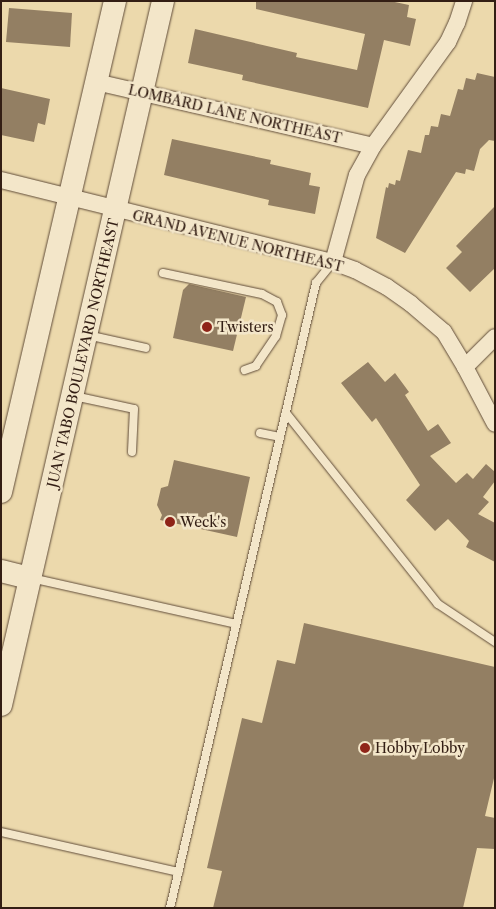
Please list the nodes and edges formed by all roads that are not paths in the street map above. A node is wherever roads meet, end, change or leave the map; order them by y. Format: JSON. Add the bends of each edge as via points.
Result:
{"nodes":[{"id":1,"x":115,"y":1,"type":"edge"},
{"id":2,"x":163,"y":1,"type":"edge"},
{"id":3,"x":464,"y":1,"type":"edge"},
{"id":4,"x":96,"y":82,"type":"junction"},
{"id":5,"x":142,"y":92,"type":"junction"},
{"id":6,"x":373,"y":146,"type":"junction"},
{"id":7,"x":1,"y":180,"type":"edge"},
{"id":8,"x":70,"y":198,"type":"junction"},
{"id":9,"x":116,"y":210,"type":"junction"},
{"id":10,"x":333,"y":262,"type":"junction"},
{"id":11,"x":163,"y":273,"type":"dead end"},
{"id":12,"x":86,"y":334,"type":"junction"},
{"id":13,"x":495,"y":338,"type":"edge"},
{"id":14,"x":146,"y":348,"type":"dead end"},
{"id":15,"x":465,"y":367,"type":"junction"},
{"id":16,"x":245,"y":370,"type":"dead end"},
{"id":17,"x":72,"y":395,"type":"junction"},
{"id":18,"x":286,"y":412,"type":"junction"},
{"id":19,"x":495,"y":424,"type":"edge"},
{"id":20,"x":260,"y":433,"type":"dead end"},
{"id":21,"x":280,"y":438,"type":"junction"},
{"id":22,"x":132,"y":452,"type":"dead end"},
{"id":23,"x":1,"y":492,"type":"edge"},
{"id":24,"x":1,"y":571,"type":"edge"},
{"id":25,"x":30,"y":578,"type":"junction"},
{"id":26,"x":236,"y":624,"type":"junction"},
{"id":27,"x":495,"y":642,"type":"edge"},
{"id":28,"x":1,"y":705,"type":"edge"},
{"id":29,"x":1,"y":832,"type":"edge"},
{"id":30,"x":179,"y":872,"type":"junction"},
{"id":31,"x":170,"y":908,"type":"edge"}],
"edges":[{"from":1,"to":4,"type":"main road"},
{"from":2,"to":5,"type":"main road","name":"JUAN TABO BOULEVARD NORTHEAST"},
{"from":3,"to":6,"type":"street","via":[[448,42]]},
{"from":4,"to":5,"type":"street","name":"LOMBARD LANE NORTHEAST"},
{"from":4,"to":8,"type":"main road"},
{"from":5,"to":6,"type":"street","name":"LOMBARD LANE NORTHEAST"},
{"from":5,"to":9,"type":"main road","name":"JUAN TABO BOULEVARD NORTHEAST"},
{"from":6,"to":10,"type":"street","via":[[357,175]]},
{"from":7,"to":8,"type":"street","name":"GRAND AVENUE NORTHEAST"},
{"from":8,"to":9,"type":"street","name":"GRAND AVENUE NORTHEAST"},
{"from":8,"to":23,"type":"main road"},
{"from":9,"to":10,"type":"street","name":"GRAND AVENUE NORTHEAST"},
{"from":9,"to":12,"type":"main road","name":"JUAN TABO BOULEVARD NORTHEAST"},
{"from":10,"to":15,"type":"street","name":"GRAND AVENUE NORTHEAST","via":[[371,279],[411,304],[444,332]]},
{"from":10,"to":18,"type":"lane","via":[[316,283]]},
{"from":11,"to":16,"type":"lane","via":[[262,294],[277,302],[282,314],[276,336],[256,366]]},
{"from":12,"to":14,"type":"lane"},
{"from":12,"to":17,"type":"main road","name":"JUAN TABO BOULEVARD NORTHEAST"},
{"from":13,"to":15,"type":"street"},
{"from":15,"to":19,"type":"street","name":"GRAND AVENUE NORTHEAST"},
{"from":17,"to":22,"type":"lane","via":[[134,409]]},
{"from":17,"to":25,"type":"main road","name":"JUAN TABO BOULEVARD NORTHEAST"},
{"from":18,"to":21,"type":"lane"},
{"from":18,"to":27,"type":"lane","via":[[438,604]]},
{"from":20,"to":21,"type":"lane"},
{"from":21,"to":26,"type":"lane"},
{"from":24,"to":25,"type":"main road"},
{"from":25,"to":26,"type":"lane"},
{"from":25,"to":28,"type":"main road","name":"JUAN TABO BOULEVARD NORTHEAST"},
{"from":26,"to":30,"type":"lane"},
{"from":29,"to":30,"type":"lane"},
{"from":30,"to":31,"type":"lane"}]}
